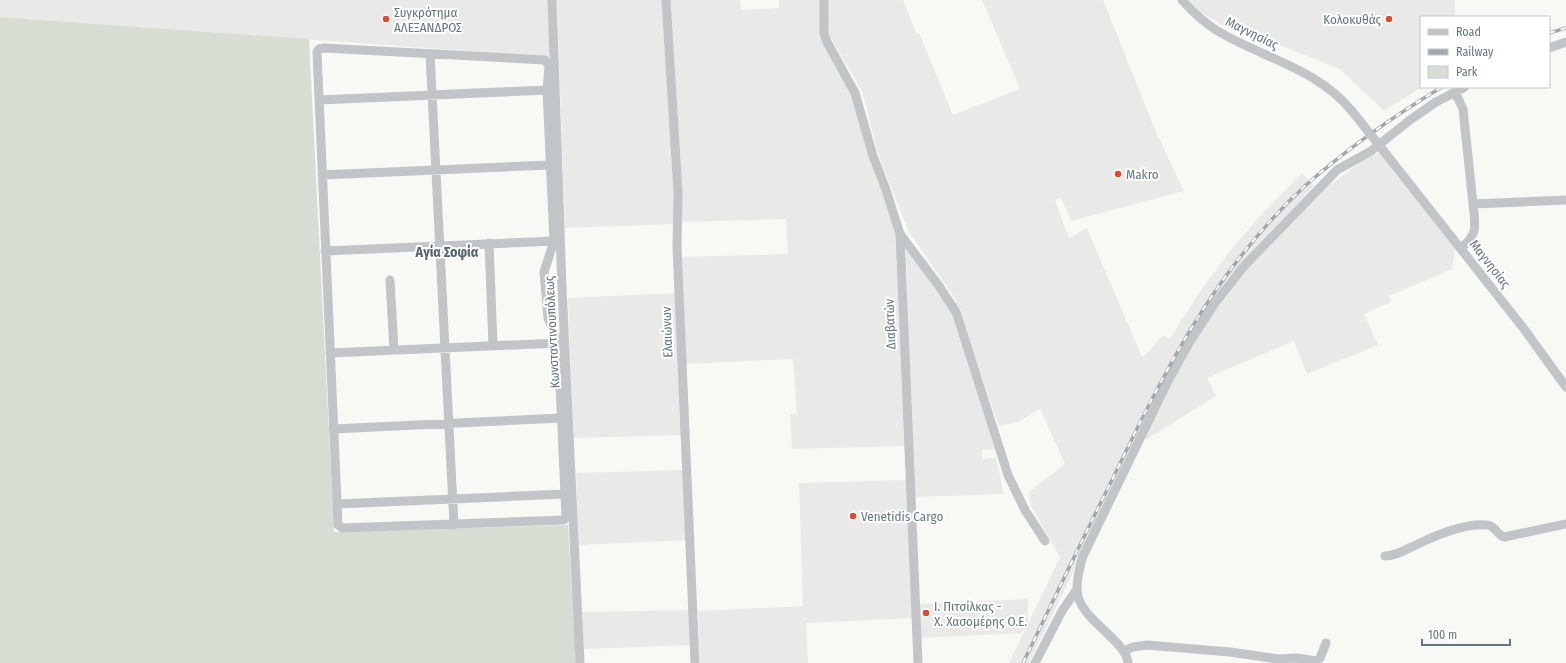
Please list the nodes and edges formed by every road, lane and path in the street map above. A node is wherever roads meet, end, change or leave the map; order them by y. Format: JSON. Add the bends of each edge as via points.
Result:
{"nodes":[{"id":1,"x":552,"y":0,"type":"edge"},
{"id":2,"x":666,"y":0,"type":"edge"},
{"id":3,"x":824,"y":0,"type":"edge"},
{"id":4,"x":1182,"y":0,"type":"edge"},
{"id":5,"x":1566,"y":42,"type":"edge"},
{"id":6,"x":1550,"y":48,"type":"edge"},
{"id":7,"x":430,"y":54,"type":"junction"},
{"id":8,"x":1463,"y":88,"type":"edge"},
{"id":9,"x":547,"y":90,"type":"junction"},
{"id":10,"x":1453,"y":93,"type":"junction"},
{"id":11,"x":431,"y":94,"type":"junction"},
{"id":12,"x":319,"y":100,"type":"junction"},
{"id":13,"x":550,"y":165,"type":"junction"},
{"id":14,"x":435,"y":170,"type":"junction"},
{"id":15,"x":322,"y":175,"type":"junction"},
{"id":16,"x":1566,"y":200,"type":"edge"},
{"id":17,"x":1473,"y":204,"type":"junction"},
{"id":18,"x":900,"y":234,"type":"junction"},
{"id":19,"x":554,"y":241,"type":"junction"},
{"id":20,"x":489,"y":243,"type":"junction"},
{"id":21,"x":439,"y":246,"type":"junction"},
{"id":22,"x":1461,"y":248,"type":"junction"},
{"id":23,"x":325,"y":250,"type":"junction"},
{"id":24,"x":390,"y":280,"type":"dead end"},
{"id":25,"x":545,"y":288,"type":"junction"},
{"id":26,"x":562,"y":288,"type":"junction"},
{"id":27,"x":558,"y":343,"type":"junction"},
{"id":28,"x":493,"y":345,"type":"junction"},
{"id":29,"x":444,"y":347,"type":"junction"},
{"id":30,"x":394,"y":350,"type":"junction"},
{"id":31,"x":330,"y":353,"type":"junction"},
{"id":32,"x":1566,"y":387,"type":"edge"},
{"id":33,"x":562,"y":418,"type":"junction"},
{"id":34,"x":448,"y":423,"type":"junction"},
{"id":35,"x":333,"y":429,"type":"junction"},
{"id":36,"x":565,"y":494,"type":"junction"},
{"id":37,"x":452,"y":498,"type":"junction"},
{"id":38,"x":337,"y":504,"type":"junction"},
{"id":39,"x":1566,"y":524,"type":"edge"},
{"id":40,"x":454,"y":525,"type":"junction"},
{"id":41,"x":1044,"y":541,"type":"dead end"},
{"id":42,"x":1385,"y":556,"type":"dead end"},
{"id":43,"x":1077,"y":589,"type":"junction"},
{"id":44,"x":1326,"y":643,"type":"dead end"},
{"id":45,"x":1127,"y":658,"type":"edge"},
{"id":46,"x":1278,"y":661,"type":"edge"},
{"id":47,"x":580,"y":663,"type":"edge"},
{"id":48,"x":695,"y":663,"type":"edge"},
{"id":49,"x":918,"y":663,"type":"edge"},
{"id":50,"x":1035,"y":663,"type":"edge"}],
"edges":[{"from":1,"to":26,"type":"street","name":"Κωνσταντινουπόλεως"},
{"from":2,"to":48,"type":"street","name":"Ελαιώνων","via":[[678,193],[677,247]]},
{"from":3,"to":18,"type":"street","name":"Διαβατών","via":[[824,33],[856,93],[873,156]]},
{"from":4,"to":22,"type":"street","name":"Μαγνησίας","bridge":true,"via":[[1217,30],[1301,70],[1340,97]]},
{"from":5,"to":6,"type":"street"},
{"from":7,"to":9,"type":"street","via":[[545,60],[549,66]]},
{"from":7,"to":11,"type":"street"},
{"from":7,"to":12,"type":"street","via":[[319,48]]},
{"from":8,"to":10,"type":"street"},
{"from":9,"to":11,"type":"street"},
{"from":9,"to":13,"type":"street"},
{"from":10,"to":17,"type":"street","via":[[1463,109]]},
{"from":10,"to":43,"type":"street","via":[[1410,120],[1371,151],[1337,170],[1245,265],[1215,303],[1167,383],[1083,556]]},
{"from":11,"to":12,"type":"street"},
{"from":11,"to":14,"type":"street"},
{"from":12,"to":15,"type":"street"},
{"from":13,"to":14,"type":"street"},
{"from":13,"to":19,"type":"street"},
{"from":14,"to":15,"type":"street"},
{"from":14,"to":21,"type":"street"},
{"from":15,"to":23,"type":"street"},
{"from":16,"to":17,"type":"street"},
{"from":17,"to":22,"type":"street","via":[[1474,233]]},
{"from":18,"to":41,"type":"street","via":[[956,312],[1008,475]]},
{"from":18,"to":49,"type":"street","name":"Διαβατών"},
{"from":19,"to":20,"type":"street"},
{"from":19,"to":25,"type":"street","via":[[544,272]]},
{"from":20,"to":21,"type":"street"},
{"from":20,"to":28,"type":"street"},
{"from":21,"to":23,"type":"street"},
{"from":21,"to":29,"type":"street"},
{"from":22,"to":32,"type":"street","name":"Μαγνησίας","via":[[1544,354]]},
{"from":23,"to":31,"type":"street"},
{"from":24,"to":30,"type":"street"},
{"from":25,"to":26,"type":"street"},
{"from":25,"to":27,"type":"street","via":[[548,318]]},
{"from":26,"to":47,"type":"street","name":"Κωνσταντινουπόλεως"},
{"from":27,"to":28,"type":"street"},
{"from":27,"to":33,"type":"street"},
{"from":28,"to":29,"type":"street"},
{"from":29,"to":30,"type":"street"},
{"from":29,"to":34,"type":"street"},
{"from":30,"to":31,"type":"street"},
{"from":31,"to":35,"type":"street"},
{"from":33,"to":34,"type":"street"},
{"from":33,"to":36,"type":"street"},
{"from":34,"to":35,"type":"street"},
{"from":34,"to":37,"type":"street"},
{"from":35,"to":38,"type":"street"},
{"from":36,"to":37,"type":"street"},
{"from":36,"to":40,"type":"street","via":[[564,520]]},
{"from":37,"to":38,"type":"street"},
{"from":37,"to":40,"type":"street"},
{"from":38,"to":40,"type":"street","via":[[339,528]]},
{"from":39,"to":42,"type":"street","via":[[1504,537],[1487,525],[1451,530],[1399,554]]},
{"from":43,"to":45,"type":"street","via":[[1087,612]]},
{"from":43,"to":50,"type":"street","via":[[1062,611]]},
{"from":44,"to":46,"type":"street","via":[[1318,660],[1297,658]]},
{"from":45,"to":46,"type":"street","via":[[1133,647],[1147,645],[1230,652]]}]}
